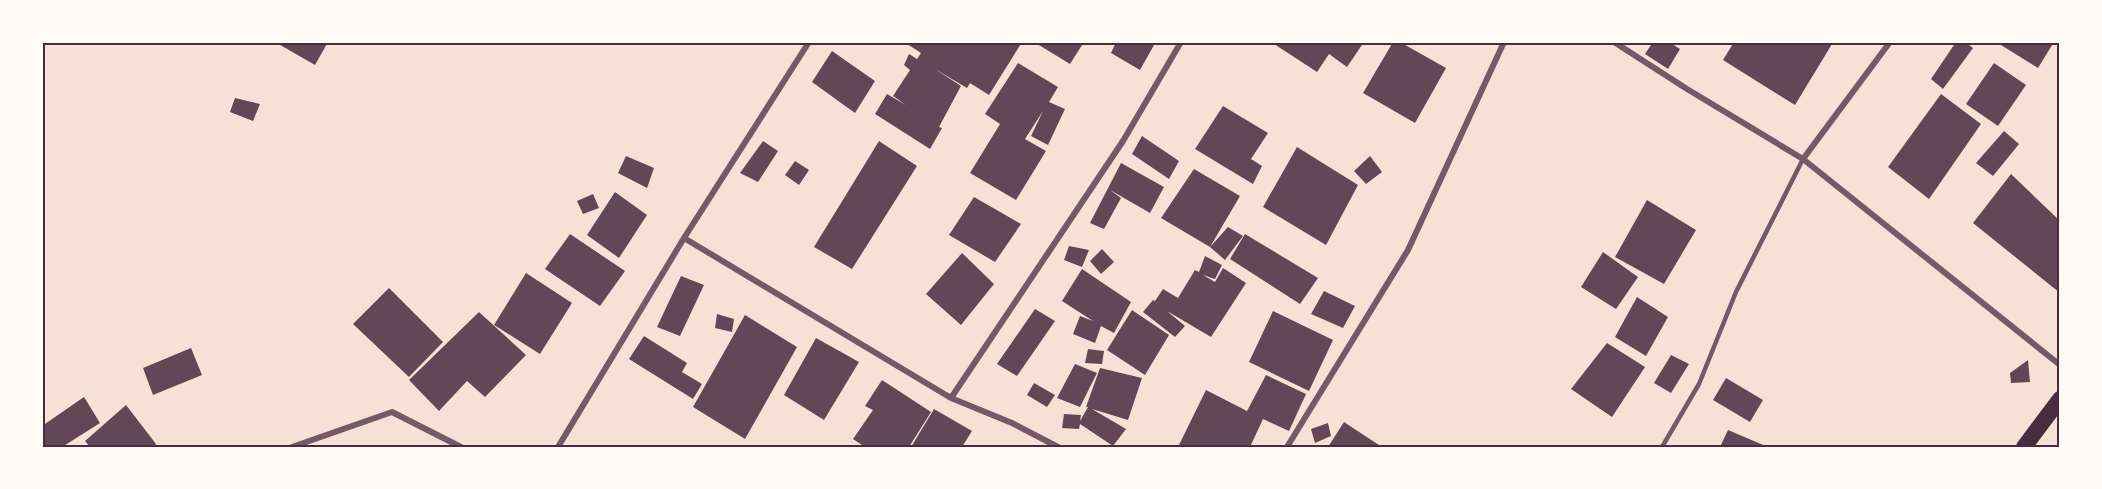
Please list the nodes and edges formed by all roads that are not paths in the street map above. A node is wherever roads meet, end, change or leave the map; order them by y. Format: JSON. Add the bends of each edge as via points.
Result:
{"nodes":[{"id":1,"x":809,"y":42,"type":"edge"},
{"id":2,"x":1181,"y":42,"type":"edge"},
{"id":3,"x":1504,"y":42,"type":"edge"},
{"id":4,"x":1614,"y":42,"type":"edge"},
{"id":5,"x":1890,"y":42,"type":"edge"},
{"id":6,"x":1803,"y":159,"type":"junction"},
{"id":7,"x":684,"y":238,"type":"junction"},
{"id":8,"x":2060,"y":365,"type":"edge"},
{"id":9,"x":951,"y":398,"type":"junction"},
{"id":10,"x":2060,"y":399,"type":"edge"},
{"id":11,"x":292,"y":447,"type":"edge"},
{"id":12,"x":461,"y":447,"type":"edge"},
{"id":13,"x":558,"y":447,"type":"edge"},
{"id":14,"x":1058,"y":447,"type":"edge"},
{"id":15,"x":1287,"y":447,"type":"edge"},
{"id":16,"x":1662,"y":447,"type":"edge"},
{"id":17,"x":2024,"y":447,"type":"edge"}],
"edges":[{"from":1,"to":7,"type":"street"},
{"from":2,"to":9,"type":"street","via":[[1123,141]]},
{"from":3,"to":15,"type":"street","via":[[1408,250]]},
{"from":4,"to":6,"type":"street"},
{"from":5,"to":6,"type":"street"},
{"from":6,"to":8,"type":"street"},
{"from":6,"to":16,"type":"lane","via":[[1736,292],[1699,384]]},
{"from":7,"to":9,"type":"street"},
{"from":7,"to":13,"type":"street"},
{"from":9,"to":14,"type":"street"},
{"from":10,"to":17,"type":"highway"},
{"from":11,"to":12,"type":"street","via":[[392,412]]}]}
